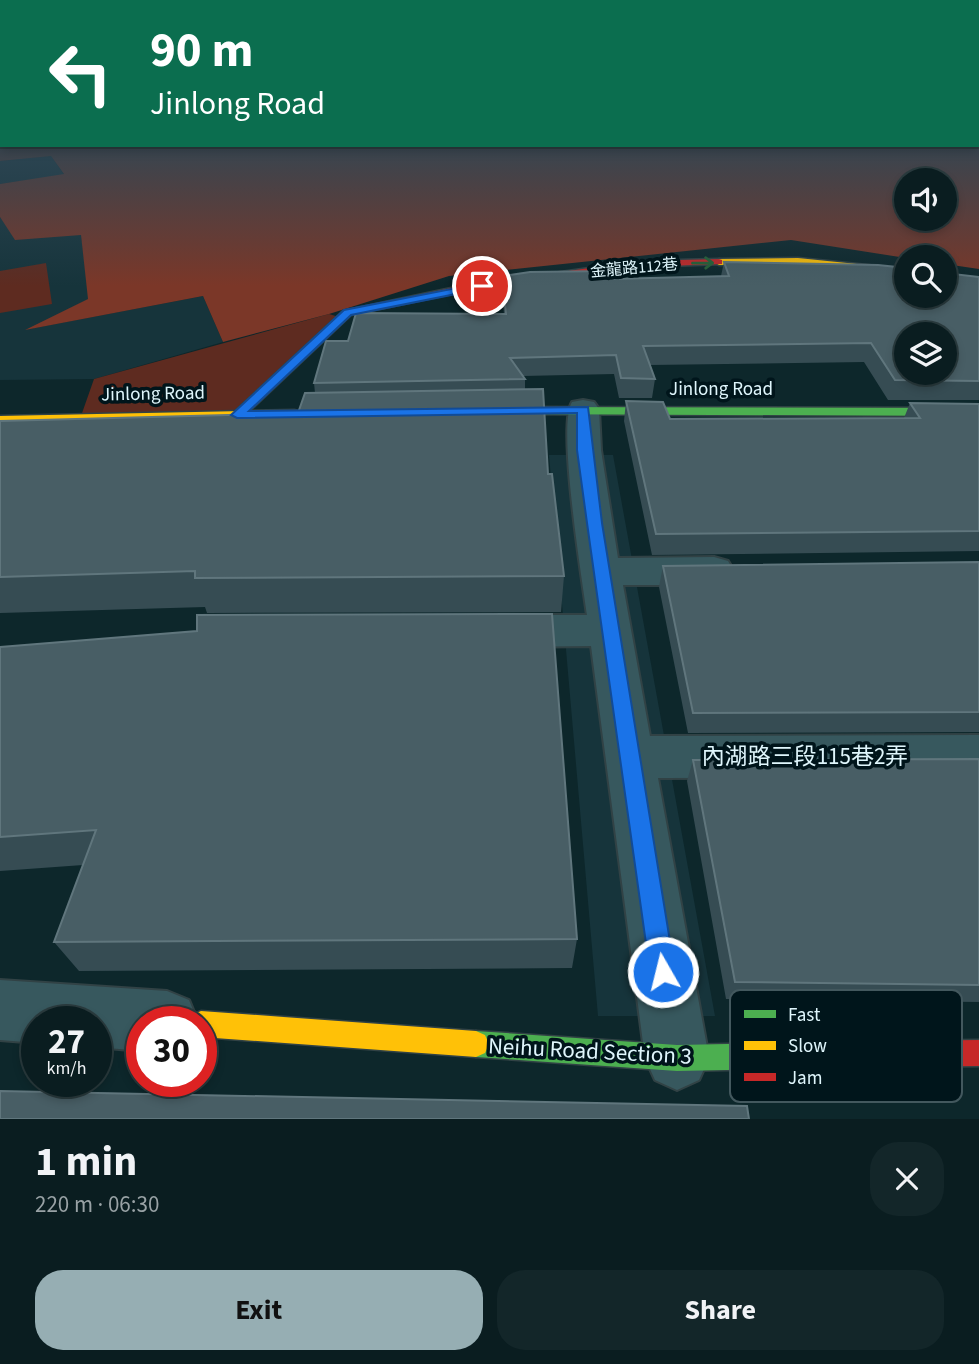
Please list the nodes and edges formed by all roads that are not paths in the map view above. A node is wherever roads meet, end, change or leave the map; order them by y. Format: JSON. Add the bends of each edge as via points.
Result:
{"nodes":[{"id":1,"x":894,"y":271,"type":"edge"},
{"id":2,"x":583,"y":409,"type":"junction"},
{"id":3,"x":469,"y":411,"type":"edge"},
{"id":4,"x":979,"y":412,"type":"edge"},
{"id":5,"x":306,"y":414,"type":"edge"},
{"id":6,"x":237,"y":415,"type":"junction"},
{"id":7,"x":0,"y":419,"type":"edge"},
{"id":8,"x":755,"y":570,"type":"edge"},
{"id":9,"x":601,"y":572,"type":"junction"},
{"id":10,"x":610,"y":630,"type":"junction"},
{"id":11,"x":459,"y":631,"type":"edge"},
{"id":12,"x":979,"y":756,"type":"edge"},
{"id":13,"x":630,"y":757,"type":"junction"},
{"id":14,"x":0,"y":1010,"type":"edge"},
{"id":15,"x":126,"y":1019,"type":"edge"},
{"id":16,"x":217,"y":1025,"type":"edge"},
{"id":17,"x":730,"y":1057,"type":"edge"},
{"id":18,"x":677,"y":1058,"type":"junction"}],
"edges":[{"from":6,"to":1,"type":"street","name":"金龍路112巷","one_way":true,"via":[[347,313],[456,290],[639,264],[798,261]]},
{"from":2,"to":3,"type":"street","name":"Jinlong Road"},
{"from":2,"to":4,"type":"street","name":"Jinlong Road"},
{"from":2,"to":9,"type":"street","via":[[584,450]]},
{"from":5,"to":6,"type":"street","name":"Jinlong Road"},
{"from":6,"to":7,"type":"street","name":"Jinlong Road"},
{"from":8,"to":9,"type":"street"},
{"from":9,"to":10,"type":"street"},
{"from":10,"to":11,"type":"street"},
{"from":10,"to":13,"type":"street"},
{"from":12,"to":13,"type":"street","name":"內湖路三段115巷2弄"},
{"from":13,"to":18,"type":"street"},
{"from":14,"to":15,"type":"street"},
{"from":16,"to":18,"type":"street","name":"Neihu Road Section 3"},
{"from":17,"to":18,"type":"street","name":"Neihu Road Section 3"}]}
